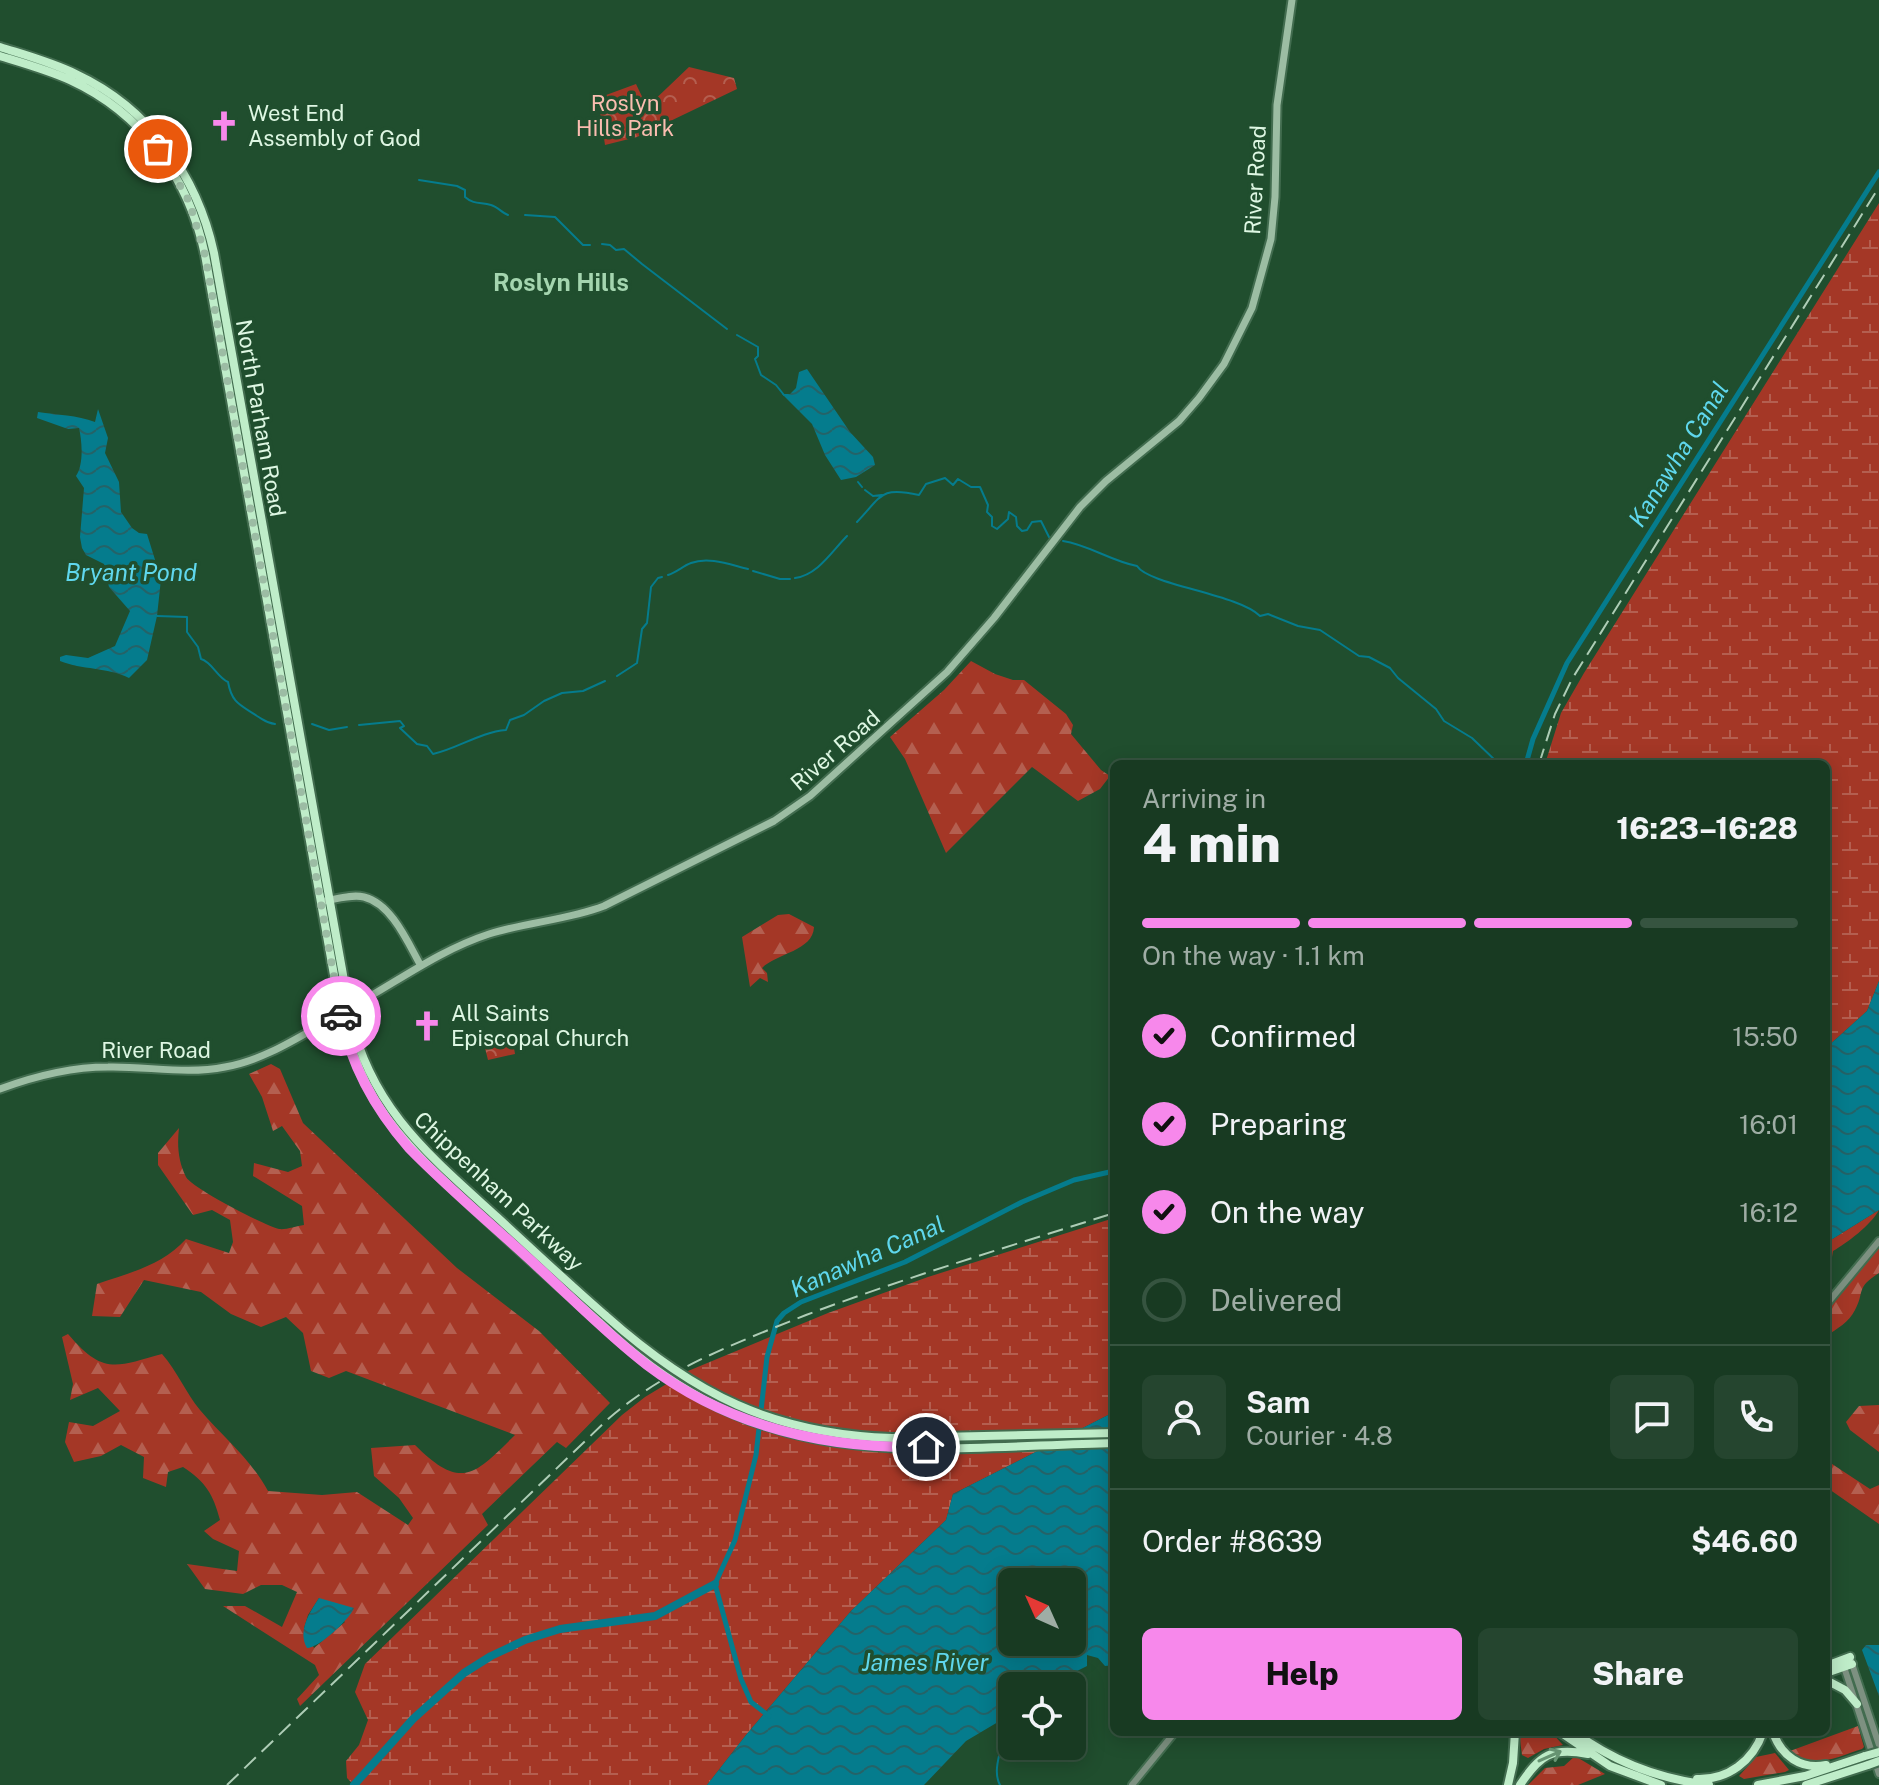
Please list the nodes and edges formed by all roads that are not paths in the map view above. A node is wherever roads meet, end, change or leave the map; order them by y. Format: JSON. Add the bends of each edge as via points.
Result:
{"nodes":[{"id":1,"x":1292,"y":0,"type":"edge"},
{"id":2,"x":0,"y":47,"type":"edge"},
{"id":3,"x":0,"y":56,"type":"edge"},
{"id":4,"x":325,"y":901,"type":"junction"},
{"id":5,"x":421,"y":966,"type":"junction"},
{"id":6,"x":0,"y":1089,"type":"edge"},
{"id":7,"x":1879,"y":1241,"type":"edge"},
{"id":8,"x":1830,"y":1300,"type":"edge"},
{"id":9,"x":603,"y":1320,"type":"junction"},
{"id":10,"x":1110,"y":1433,"type":"edge"},
{"id":11,"x":1110,"y":1443,"type":"edge"},
{"id":12,"x":1847,"y":1662,"type":"junction"},
{"id":13,"x":1830,"y":1665,"type":"edge"},
{"id":14,"x":1830,"y":1671,"type":"edge"},
{"id":15,"x":1830,"y":1682,"type":"edge"},
{"id":16,"x":1857,"y":1704,"type":"junction"},
{"id":17,"x":1172,"y":1736,"type":"edge"},
{"id":18,"x":1515,"y":1736,"type":"edge"},
{"id":19,"x":1565,"y":1736,"type":"edge"},
{"id":20,"x":1580,"y":1736,"type":"edge"},
{"id":21,"x":1761,"y":1736,"type":"edge"},
{"id":22,"x":1775,"y":1736,"type":"edge"},
{"id":23,"x":1879,"y":1745,"type":"edge"},
{"id":24,"x":1879,"y":1752,"type":"edge"},
{"id":25,"x":1591,"y":1755,"type":"junction"},
{"id":26,"x":1855,"y":1760,"type":"junction"},
{"id":27,"x":1867,"y":1761,"type":"junction"},
{"id":28,"x":1879,"y":1761,"type":"edge"},
{"id":29,"x":1879,"y":1774,"type":"edge"},
{"id":30,"x":1657,"y":1775,"type":"junction"},
{"id":31,"x":1132,"y":1785,"type":"edge"},
{"id":32,"x":1508,"y":1785,"type":"edge"},
{"id":33,"x":1520,"y":1785,"type":"edge"},
{"id":34,"x":1661,"y":1785,"type":"edge"},
{"id":35,"x":1709,"y":1785,"type":"edge"},
{"id":36,"x":1758,"y":1785,"type":"edge"},
{"id":37,"x":1806,"y":1785,"type":"edge"}],
"edges":[{"from":1,"to":5,"type":"main road","name":"River Road","via":[[1277,105],[1275,208],[1266,266],[1240,336],[1190,409],[1080,507],[949,670],[796,807],[604,906],[491,933]]},
{"from":2,"to":4,"type":"highway","name":"North Parham Road","via":[[75,73],[128,106],[175,159],[203,213]]},
{"from":3,"to":4,"type":"highway","name":"North Parham Road","via":[[72,81],[123,113],[158,149],[192,209],[205,255]]},
{"from":4,"to":5,"type":"main road","via":[[357,896],[375,903],[394,922]]},
{"from":4,"to":9,"type":"highway","name":"Chippenham Parkway","via":[[355,1035],[386,1104],[429,1155]]},
{"from":5,"to":6,"type":"main road","name":"River Road","bridge":true,"via":[[266,1055],[222,1068],[105,1066],[36,1077]]},
{"from":7,"to":8,"type":"street"},
{"from":9,"to":10,"type":"highway","bridge":true,"via":[[699,1387],[749,1411],[802,1427],[892,1438]]},
{"from":9,"to":11,"type":"highway","bridge":true,"via":[[644,1362],[697,1397],[759,1425],[810,1439],[886,1448]]},
{"from":12,"to":13,"type":"highway"},
{"from":12,"to":14,"type":"highway"},
{"from":12,"to":16,"type":"street"},
{"from":12,"to":23,"type":"street"},
{"from":15,"to":16,"type":"highway"},
{"from":16,"to":29,"type":"street"},
{"from":17,"to":31,"type":"street"},
{"from":18,"to":32,"type":"highway"},
{"from":19,"to":25,"type":"highway"},
{"from":20,"to":30,"type":"highway","via":[[1620,1761]]},
{"from":21,"to":30,"type":"highway","via":[[1750,1757],[1728,1773],[1702,1779]]},
{"from":22,"to":26,"type":"highway","via":[[1799,1764],[1820,1767]]},
{"from":24,"to":27,"type":"highway","bridge":true},
{"from":33,"to":25,"type":"highway","one_way":true,"via":[[1551,1753]]},
{"from":25,"to":34,"type":"highway"},
{"from":26,"to":27,"type":"highway"},
{"from":26,"to":36,"type":"highway"},
{"from":27,"to":28,"type":"highway","bridge":true},
{"from":27,"to":37,"type":"highway"},
{"from":30,"to":35,"type":"highway"}]}
